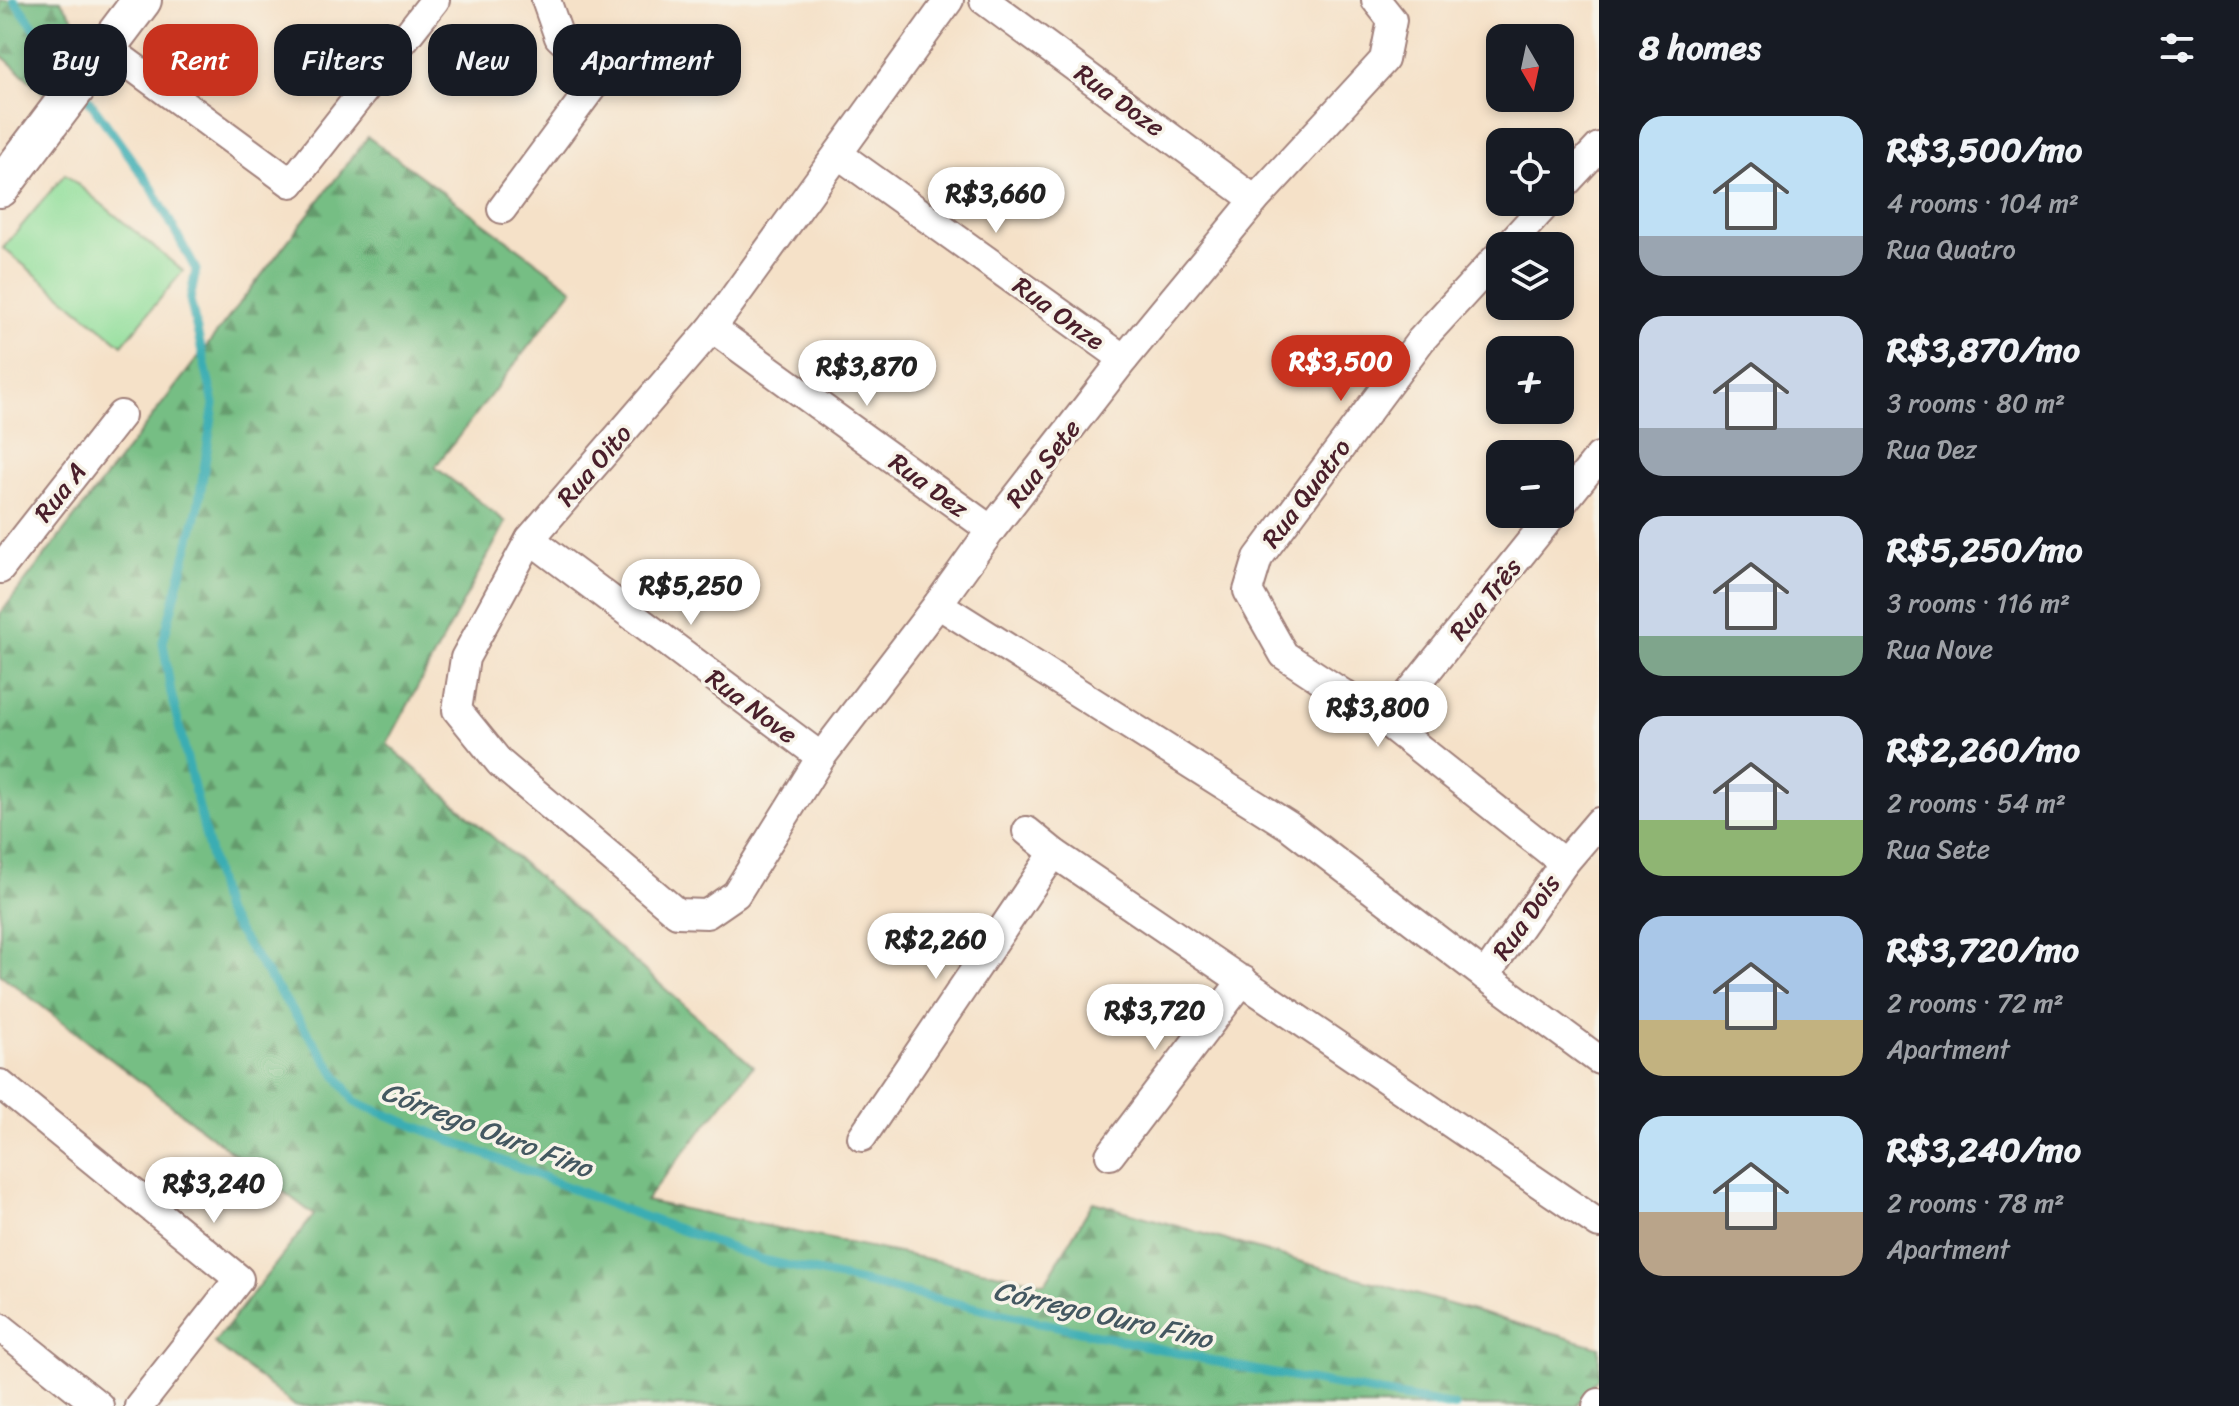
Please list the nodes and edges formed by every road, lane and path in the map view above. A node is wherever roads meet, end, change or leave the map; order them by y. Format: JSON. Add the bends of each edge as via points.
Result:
{"nodes":[{"id":1,"x":142,"y":0,"type":"edge"},
{"id":2,"x":435,"y":0,"type":"edge"},
{"id":3,"x":546,"y":0,"type":"edge"},
{"id":4,"x":949,"y":0,"type":"edge"},
{"id":5,"x":984,"y":0,"type":"edge"},
{"id":6,"x":1376,"y":0,"type":"edge"},
{"id":7,"x":124,"y":24,"type":"edge"},
{"id":8,"x":127,"y":77,"type":"edge"},
{"id":9,"x":69,"y":96,"type":"edge"},
{"id":10,"x":1599,"y":147,"type":"edge"},
{"id":11,"x":838,"y":154,"type":"junction"},
{"id":12,"x":1574,"y":174,"type":"edge"},
{"id":13,"x":0,"y":188,"type":"edge"},
{"id":14,"x":1255,"y":200,"type":"junction"},
{"id":15,"x":502,"y":209,"type":"dead end"},
{"id":16,"x":1535,"y":216,"type":"edge"},
{"id":17,"x":1521,"y":232,"type":"edge"},
{"id":18,"x":1486,"y":269,"type":"edge"},
{"id":19,"x":712,"y":328,"type":"junction"},
{"id":20,"x":1124,"y":359,"type":"junction"},
{"id":21,"x":121,"y":415,"type":"dead end"},
{"id":22,"x":1599,"y":457,"type":"edge"},
{"id":23,"x":1574,"y":488,"type":"edge"},
{"id":24,"x":1542,"y":528,"type":"edge"},
{"id":25,"x":991,"y":530,"type":"junction"},
{"id":26,"x":530,"y":539,"type":"junction"},
{"id":27,"x":0,"y":569,"type":"edge"},
{"id":28,"x":938,"y":604,"type":"junction"},
{"id":29,"x":1386,"y":722,"type":"junction"},
{"id":30,"x":821,"y":757,"type":"junction"},
{"id":31,"x":1599,"y":822,"type":"edge"},
{"id":32,"x":1027,"y":831,"type":"dead end"},
{"id":33,"x":1054,"y":853,"type":"junction"},
{"id":34,"x":1564,"y":863,"type":"junction"},
{"id":35,"x":677,"y":913,"type":"joint"},
{"id":36,"x":1485,"y":976,"type":"junction"},
{"id":37,"x":1243,"y":980,"type":"junction"},
{"id":38,"x":1599,"y":1060,"type":"edge"},
{"id":39,"x":0,"y":1084,"type":"edge"},
{"id":40,"x":862,"y":1137,"type":"dead end"},
{"id":41,"x":1110,"y":1155,"type":"dead end"},
{"id":42,"x":1599,"y":1224,"type":"edge"},
{"id":43,"x":0,"y":1327,"type":"edge"},
{"id":44,"x":99,"y":1406,"type":"edge"},
{"id":45,"x":139,"y":1406,"type":"edge"}],
"edges":[{"from":1,"to":7,"type":"main road"},
{"from":2,"to":8,"type":"street","via":[[291,183]]},
{"from":3,"to":15,"type":"street","via":[[559,37],[601,75]]},
{"from":4,"to":11,"type":"street","name":"Rua Oito"},
{"from":5,"to":14,"type":"street","name":"Rua Doze"},
{"from":6,"to":14,"type":"street","name":"Rua Sete","via":[[1392,20],[1384,60]]},
{"from":9,"to":13,"type":"main road"},
{"from":10,"to":12,"type":"street"},
{"from":11,"to":19,"type":"street","name":"Rua Oito"},
{"from":11,"to":20,"type":"street","name":"Rua Onze"},
{"from":14,"to":20,"type":"street","name":"Rua Sete"},
{"from":16,"to":17,"type":"street"},
{"from":18,"to":29,"type":"street","name":"Rua Quatro","via":[[1421,340],[1258,558],[1248,591],[1284,655]]},
{"from":19,"to":25,"type":"street","name":"Rua Dez"},
{"from":19,"to":26,"type":"street","name":"Rua Oito"},
{"from":20,"to":25,"type":"street","name":"Rua Sete"},
{"from":21,"to":27,"type":"street","name":"Rua A"},
{"from":22,"to":23,"type":"street"},
{"from":24,"to":29,"type":"street","name":"Rua Três"},
{"from":25,"to":28,"type":"street","name":"Rua Sete"},
{"from":26,"to":30,"type":"street","name":"Rua Nove"},
{"from":26,"to":35,"type":"street","name":"Rua Oito","via":[[465,658],[457,710],[500,763]]},
{"from":28,"to":30,"type":"street","name":"Rua Sete"},
{"from":28,"to":36,"type":"street","via":[[1289,826]]},
{"from":29,"to":34,"type":"street"},
{"from":30,"to":35,"type":"street","name":"Rua Sete","via":[[736,894],[707,914]]},
{"from":31,"to":34,"type":"street","name":"Rua Dois"},
{"from":32,"to":33,"type":"street"},
{"from":33,"to":37,"type":"street"},
{"from":33,"to":40,"type":"street"},
{"from":34,"to":36,"type":"street","name":"Rua Dois"},
{"from":36,"to":38,"type":"street"},
{"from":37,"to":41,"type":"street"},
{"from":37,"to":42,"type":"street"},
{"from":39,"to":45,"type":"street","via":[[239,1279]]},
{"from":43,"to":44,"type":"street"}]}
